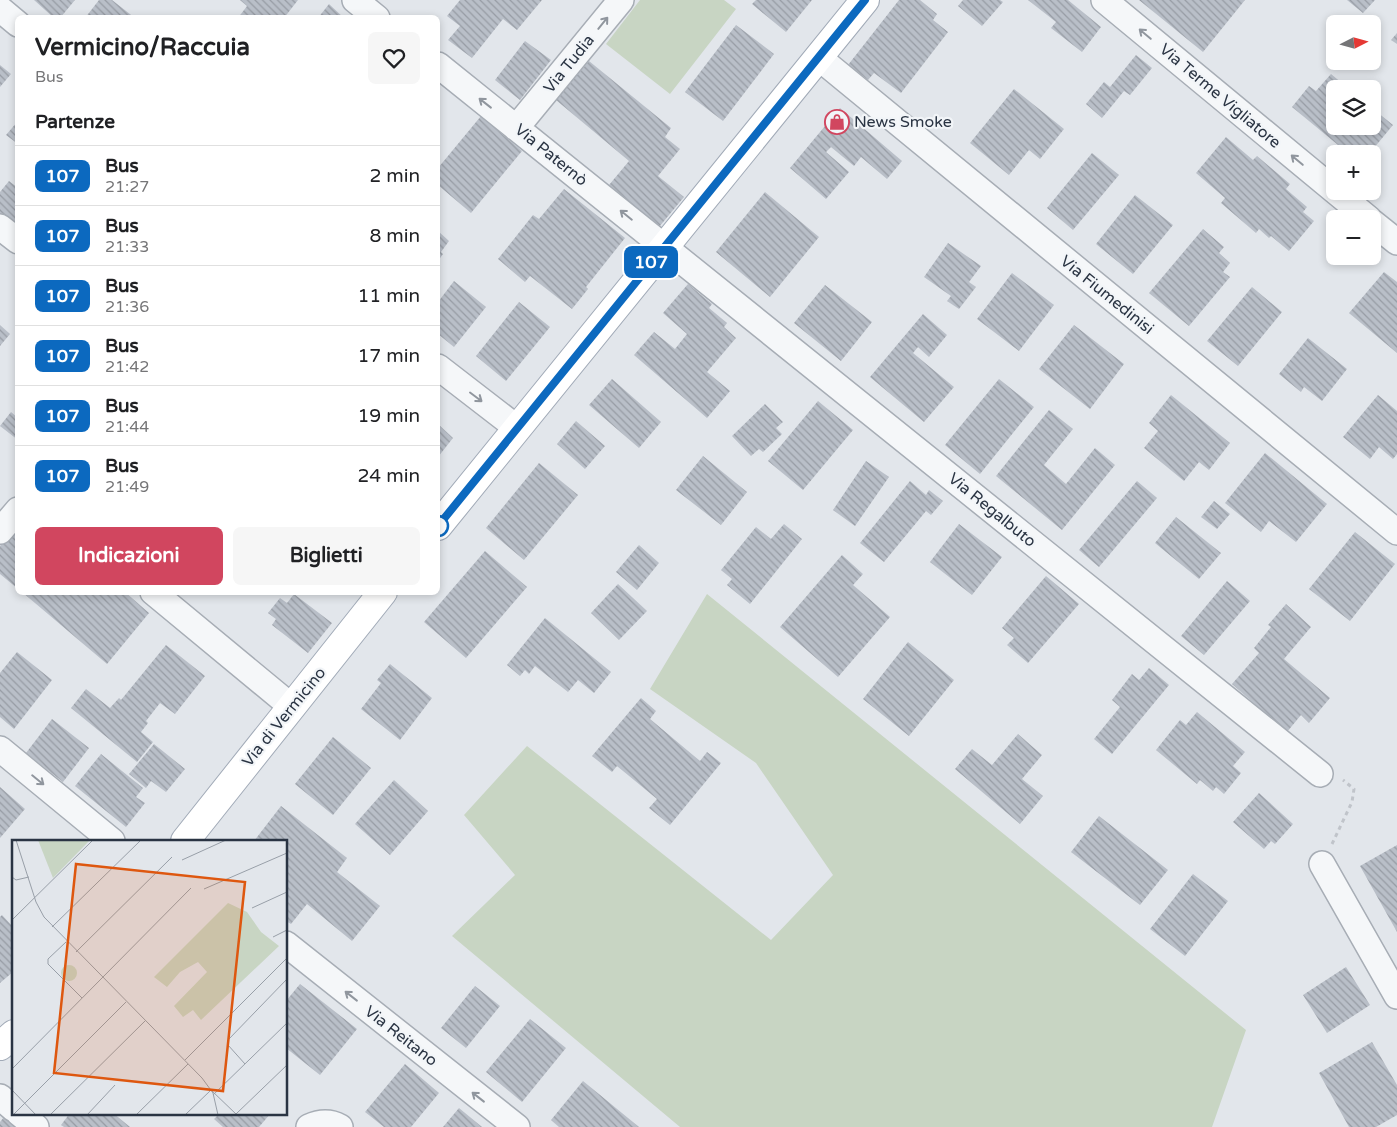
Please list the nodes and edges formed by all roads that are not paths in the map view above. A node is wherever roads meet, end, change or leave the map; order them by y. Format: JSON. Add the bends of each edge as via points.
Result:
{"nodes":[{"id":1,"x":355,"y":0,"type":"edge"},
{"id":2,"x":621,"y":0,"type":"edge"},
{"id":3,"x":865,"y":0,"type":"edge"},
{"id":4,"x":1104,"y":0,"type":"edge"},
{"id":5,"x":0,"y":9,"type":"edge"},
{"id":6,"x":373,"y":15,"type":"edge"},
{"id":7,"x":15,"y":22,"type":"edge"},
{"id":8,"x":818,"y":57,"type":"junction"},
{"id":9,"x":440,"y":67,"type":"edge"},
{"id":10,"x":516,"y":128,"type":"junction"},
{"id":11,"x":1326,"y":184,"type":"edge"},
{"id":12,"x":1346,"y":200,"type":"edge"},
{"id":13,"x":1358,"y":210,"type":"edge"},
{"id":14,"x":0,"y":227,"type":"edge"},
{"id":15,"x":1381,"y":229,"type":"edge"},
{"id":16,"x":15,"y":239,"type":"edge"},
{"id":17,"x":1397,"y":242,"type":"edge"},
{"id":18,"x":664,"y":246,"type":"junction"},
{"id":19,"x":440,"y":369,"type":"edge"},
{"id":20,"x":517,"y":428,"type":"junction"},
{"id":21,"x":15,"y":514,"type":"edge"},
{"id":22,"x":441,"y":515,"type":"edge"},
{"id":23,"x":0,"y":531,"type":"edge"},
{"id":24,"x":1397,"y":532,"type":"edge"},
{"id":25,"x":157,"y":595,"type":"edge"},
{"id":26,"x":381,"y":595,"type":"edge"},
{"id":27,"x":292,"y":707,"type":"junction"},
{"id":28,"x":0,"y":749,"type":"edge"},
{"id":29,"x":1320,"y":774,"type":"road end"},
{"id":30,"x":111,"y":840,"type":"edge"},
{"id":31,"x":186,"y":840,"type":"edge"},
{"id":32,"x":1322,"y":864,"type":"road end"},
{"id":33,"x":288,"y":946,"type":"edge"},
{"id":34,"x":1397,"y":996,"type":"edge"},
{"id":35,"x":12,"y":1036,"type":"edge"},
{"id":36,"x":0,"y":1046,"type":"edge"},
{"id":37,"x":0,"y":1097,"type":"edge"},
{"id":38,"x":12,"y":1106,"type":"edge"},
{"id":39,"x":20,"y":1114,"type":"edge"},
{"id":40,"x":36,"y":1127,"type":"edge"},
{"id":41,"x":309,"y":1127,"type":"edge"},
{"id":42,"x":340,"y":1127,"type":"edge"},
{"id":43,"x":516,"y":1127,"type":"edge"}],
"edges":[{"from":1,"to":6,"type":"street"},
{"from":10,"to":2,"type":"street","name":"Via Tudia","one_way":true},
{"from":3,"to":8,"type":"main road"},
{"from":11,"to":4,"type":"street","name":"Via Terme Vigliatore","one_way":true},
{"from":5,"to":7,"type":"street"},
{"from":8,"to":18,"type":"main road"},
{"from":8,"to":24,"type":"street","name":"Via Fiumedinisi"},
{"from":10,"to":9,"type":"street","name":"Via Paternò","one_way":true},
{"from":18,"to":10,"type":"street","name":"Via Paternò","one_way":true},
{"from":12,"to":13,"type":"street","name":"Via Terme Vigliatore"},
{"from":14,"to":16,"type":"street"},
{"from":15,"to":17,"type":"street"},
{"from":18,"to":20,"type":"main road"},
{"from":18,"to":29,"type":"street","name":"Via Regalbuto"},
{"from":19,"to":20,"type":"street","one_way":true},
{"from":20,"to":22,"type":"main road"},
{"from":21,"to":23,"type":"street"},
{"from":25,"to":27,"type":"street"},
{"from":26,"to":27,"type":"main road","name":"Via di Vermicino"},
{"from":27,"to":31,"type":"main road","name":"Via di Vermicino"},
{"from":28,"to":30,"type":"street","one_way":true},
{"from":32,"to":34,"type":"street"},
{"from":43,"to":33,"type":"street","name":"Via Reitano","one_way":true},
{"from":35,"to":36,"type":"main road"},
{"from":37,"to":38,"type":"street"},
{"from":39,"to":40,"type":"street"},
{"from":41,"to":42,"type":"street","via":[[318,1123]]}]}
